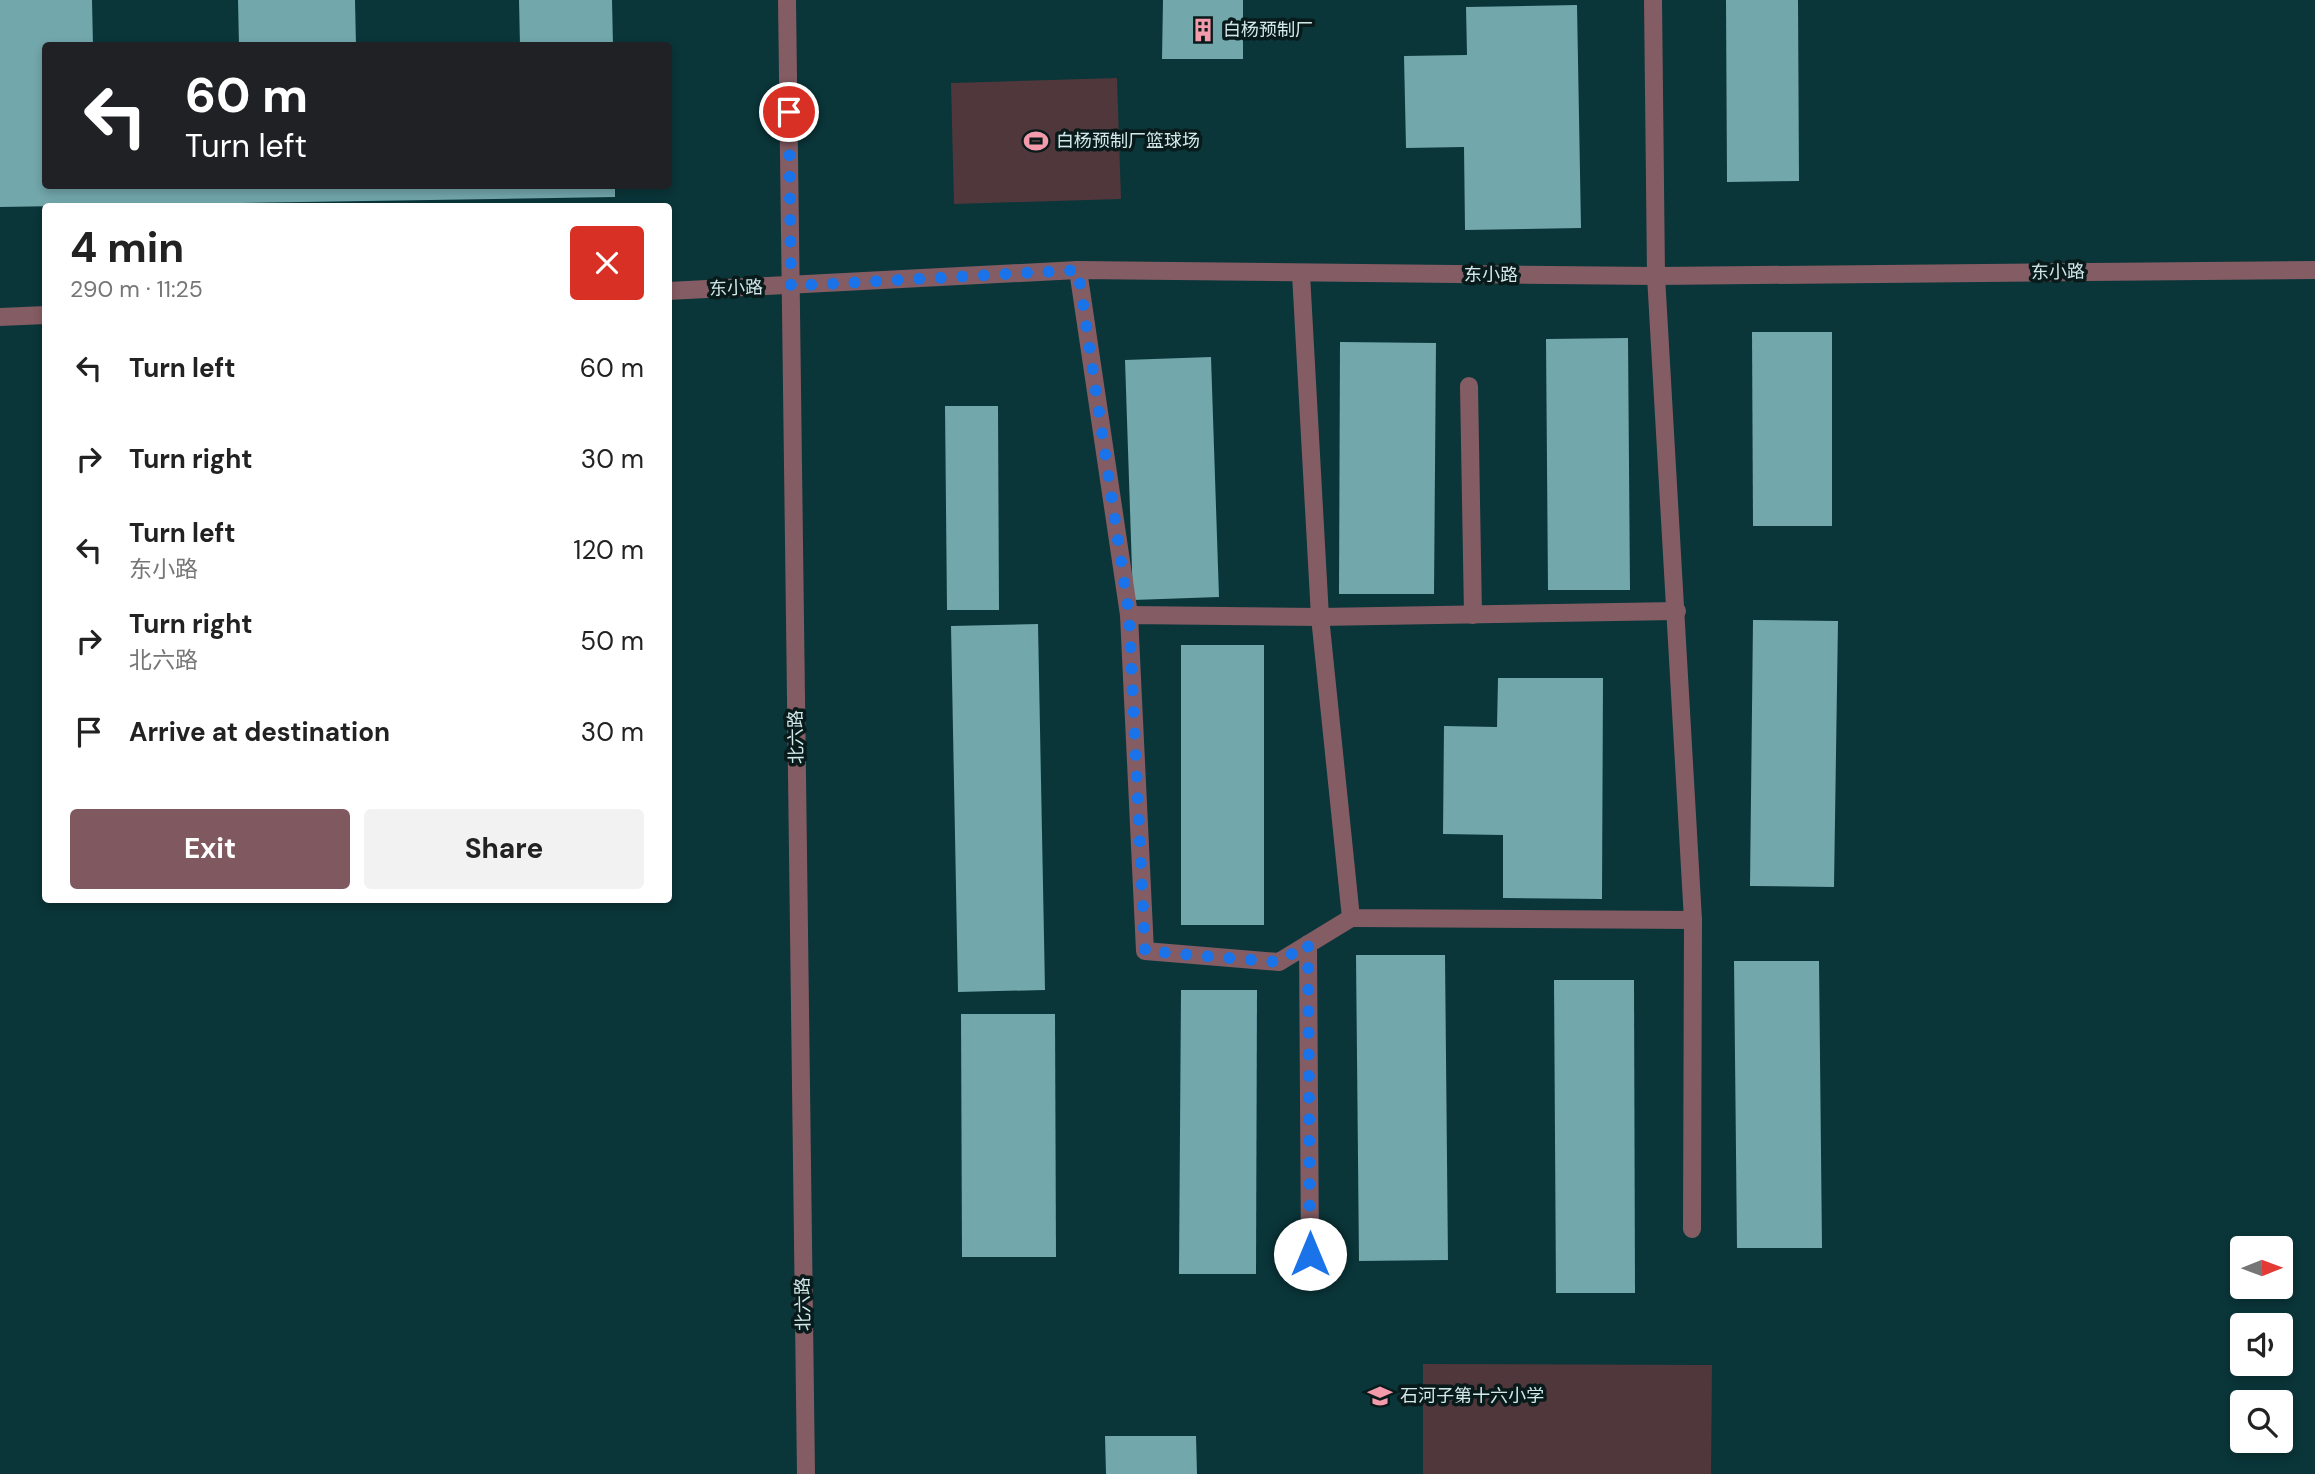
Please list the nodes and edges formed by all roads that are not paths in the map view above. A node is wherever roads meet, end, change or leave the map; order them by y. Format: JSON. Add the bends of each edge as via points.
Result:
{"nodes":[{"id":1,"x":787,"y":0,"type":"edge"},
{"id":2,"x":1653,"y":0,"type":"edge"},
{"id":3,"x":1078,"y":270,"type":"junction"},
{"id":4,"x":2315,"y":270,"type":"edge"},
{"id":5,"x":1301,"y":274,"type":"junction"},
{"id":6,"x":1656,"y":276,"type":"junction"},
{"id":7,"x":791,"y":286,"type":"junction"},
{"id":8,"x":672,"y":291,"type":"edge"},
{"id":9,"x":42,"y":315,"type":"edge"},
{"id":10,"x":0,"y":317,"type":"edge"},
{"id":11,"x":1469,"y":386,"type":"dead end"},
{"id":12,"x":1677,"y":611,"type":"junction"},
{"id":13,"x":1129,"y":615,"type":"junction"},
{"id":14,"x":1474,"y":615,"type":"junction"},
{"id":15,"x":1320,"y":617,"type":"junction"},
{"id":16,"x":1351,"y":918,"type":"junction"},
{"id":17,"x":1693,"y":920,"type":"junction"},
{"id":18,"x":1308,"y":944,"type":"junction"},
{"id":19,"x":1692,"y":1229,"type":"dead end"},
{"id":20,"x":1310,"y":1254,"type":"dead end"},
{"id":21,"x":806,"y":1474,"type":"edge"}],
"edges":[{"from":1,"to":7,"type":"street","name":"北六路"},
{"from":2,"to":6,"type":"street"},
{"from":3,"to":5,"type":"street","name":"东小路"},
{"from":3,"to":7,"type":"street","name":"东小路"},
{"from":3,"to":13,"type":"street"},
{"from":4,"to":6,"type":"street","name":"东小路"},
{"from":5,"to":6,"type":"street","name":"东小路"},
{"from":5,"to":15,"type":"street"},
{"from":6,"to":12,"type":"street"},
{"from":7,"to":8,"type":"street","name":"东小路"},
{"from":7,"to":21,"type":"street","name":"北六路"},
{"from":9,"to":10,"type":"street"},
{"from":11,"to":14,"type":"street"},
{"from":12,"to":14,"type":"street"},
{"from":12,"to":17,"type":"street"},
{"from":13,"to":15,"type":"street"},
{"from":13,"to":18,"type":"street","via":[[1145,951],[1279,962]]},
{"from":14,"to":15,"type":"street"},
{"from":15,"to":16,"type":"street"},
{"from":16,"to":17,"type":"street"},
{"from":16,"to":18,"type":"street"},
{"from":17,"to":19,"type":"street"},
{"from":18,"to":20,"type":"street"}]}
